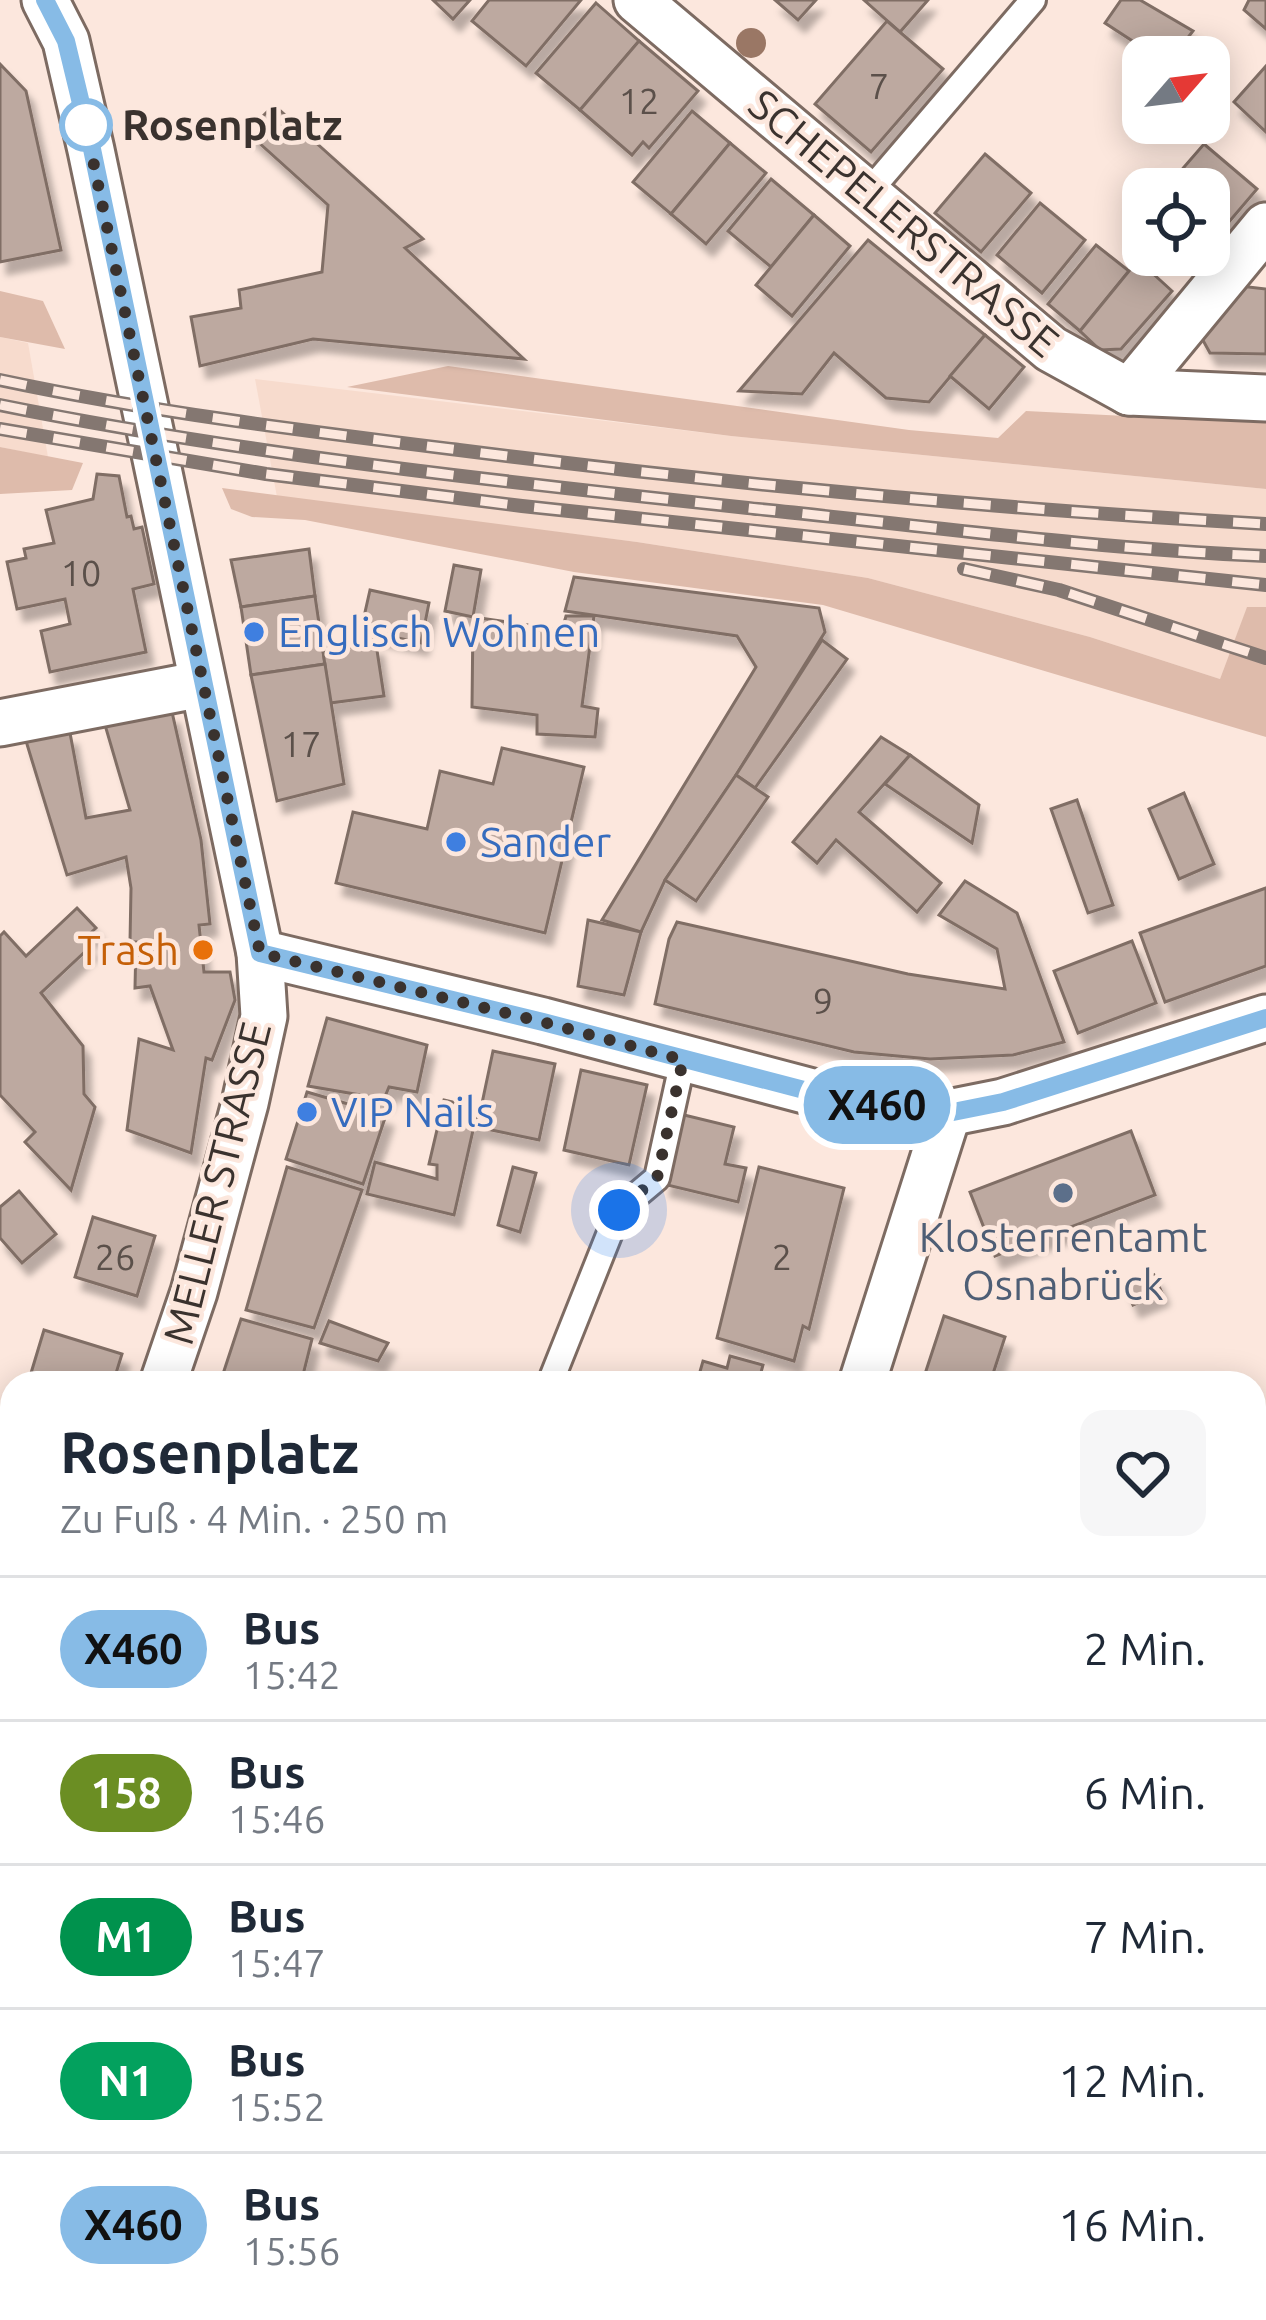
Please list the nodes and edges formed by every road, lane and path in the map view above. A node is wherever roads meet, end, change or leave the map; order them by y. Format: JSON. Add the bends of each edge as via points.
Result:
{"nodes":[{"id":1,"x":45,"y":0,"type":"edge"},
{"id":2,"x":1033,"y":0,"type":"edge"},
{"id":3,"x":643,"y":2,"type":"edge"},
{"id":4,"x":867,"y":194,"type":"junction"},
{"id":5,"x":1266,"y":226,"type":"edge"},
{"id":6,"x":1129,"y":392,"type":"junction"},
{"id":7,"x":1266,"y":398,"type":"edge"},
{"id":8,"x":202,"y":684,"type":"junction"},
{"id":9,"x":0,"y":723,"type":"edge"},
{"id":10,"x":260,"y":953,"type":"junction"},
{"id":11,"x":1266,"y":1018,"type":"edge"},
{"id":12,"x":683,"y":1060,"type":"junction"},
{"id":13,"x":948,"y":1113,"type":"junction"},
{"id":14,"x":168,"y":1371,"type":"edge"},
{"id":15,"x":555,"y":1371,"type":"edge"},
{"id":16,"x":866,"y":1371,"type":"edge"}],
"edges":[{"from":1,"to":8,"type":"street","name":"MELLER STRASSE","via":[[66,41],[92,149]]},
{"from":2,"to":4,"type":"lane"},
{"from":3,"to":4,"type":"street","name":"SCHEPELERSTRASSE"},
{"from":4,"to":6,"type":"street","name":"SCHEPELERSTRASSE","via":[[1051,350]]},
{"from":5,"to":6,"type":"street"},
{"from":6,"to":7,"type":"street","name":"SCHEPELERSTRASSE"},
{"from":8,"to":9,"type":"street"},
{"from":8,"to":10,"type":"street","name":"MELLER STRASSE"},
{"from":10,"to":12,"type":"street"},
{"from":10,"to":14,"type":"street","name":"MELLER STRASSE","via":[[264,1016]]},
{"from":11,"to":13,"type":"street"},
{"from":12,"to":13,"type":"street","via":[[850,1102]]},
{"from":12,"to":15,"type":"lane","via":[[657,1178],[619,1210]]},
{"from":13,"to":16,"type":"street"}]}
